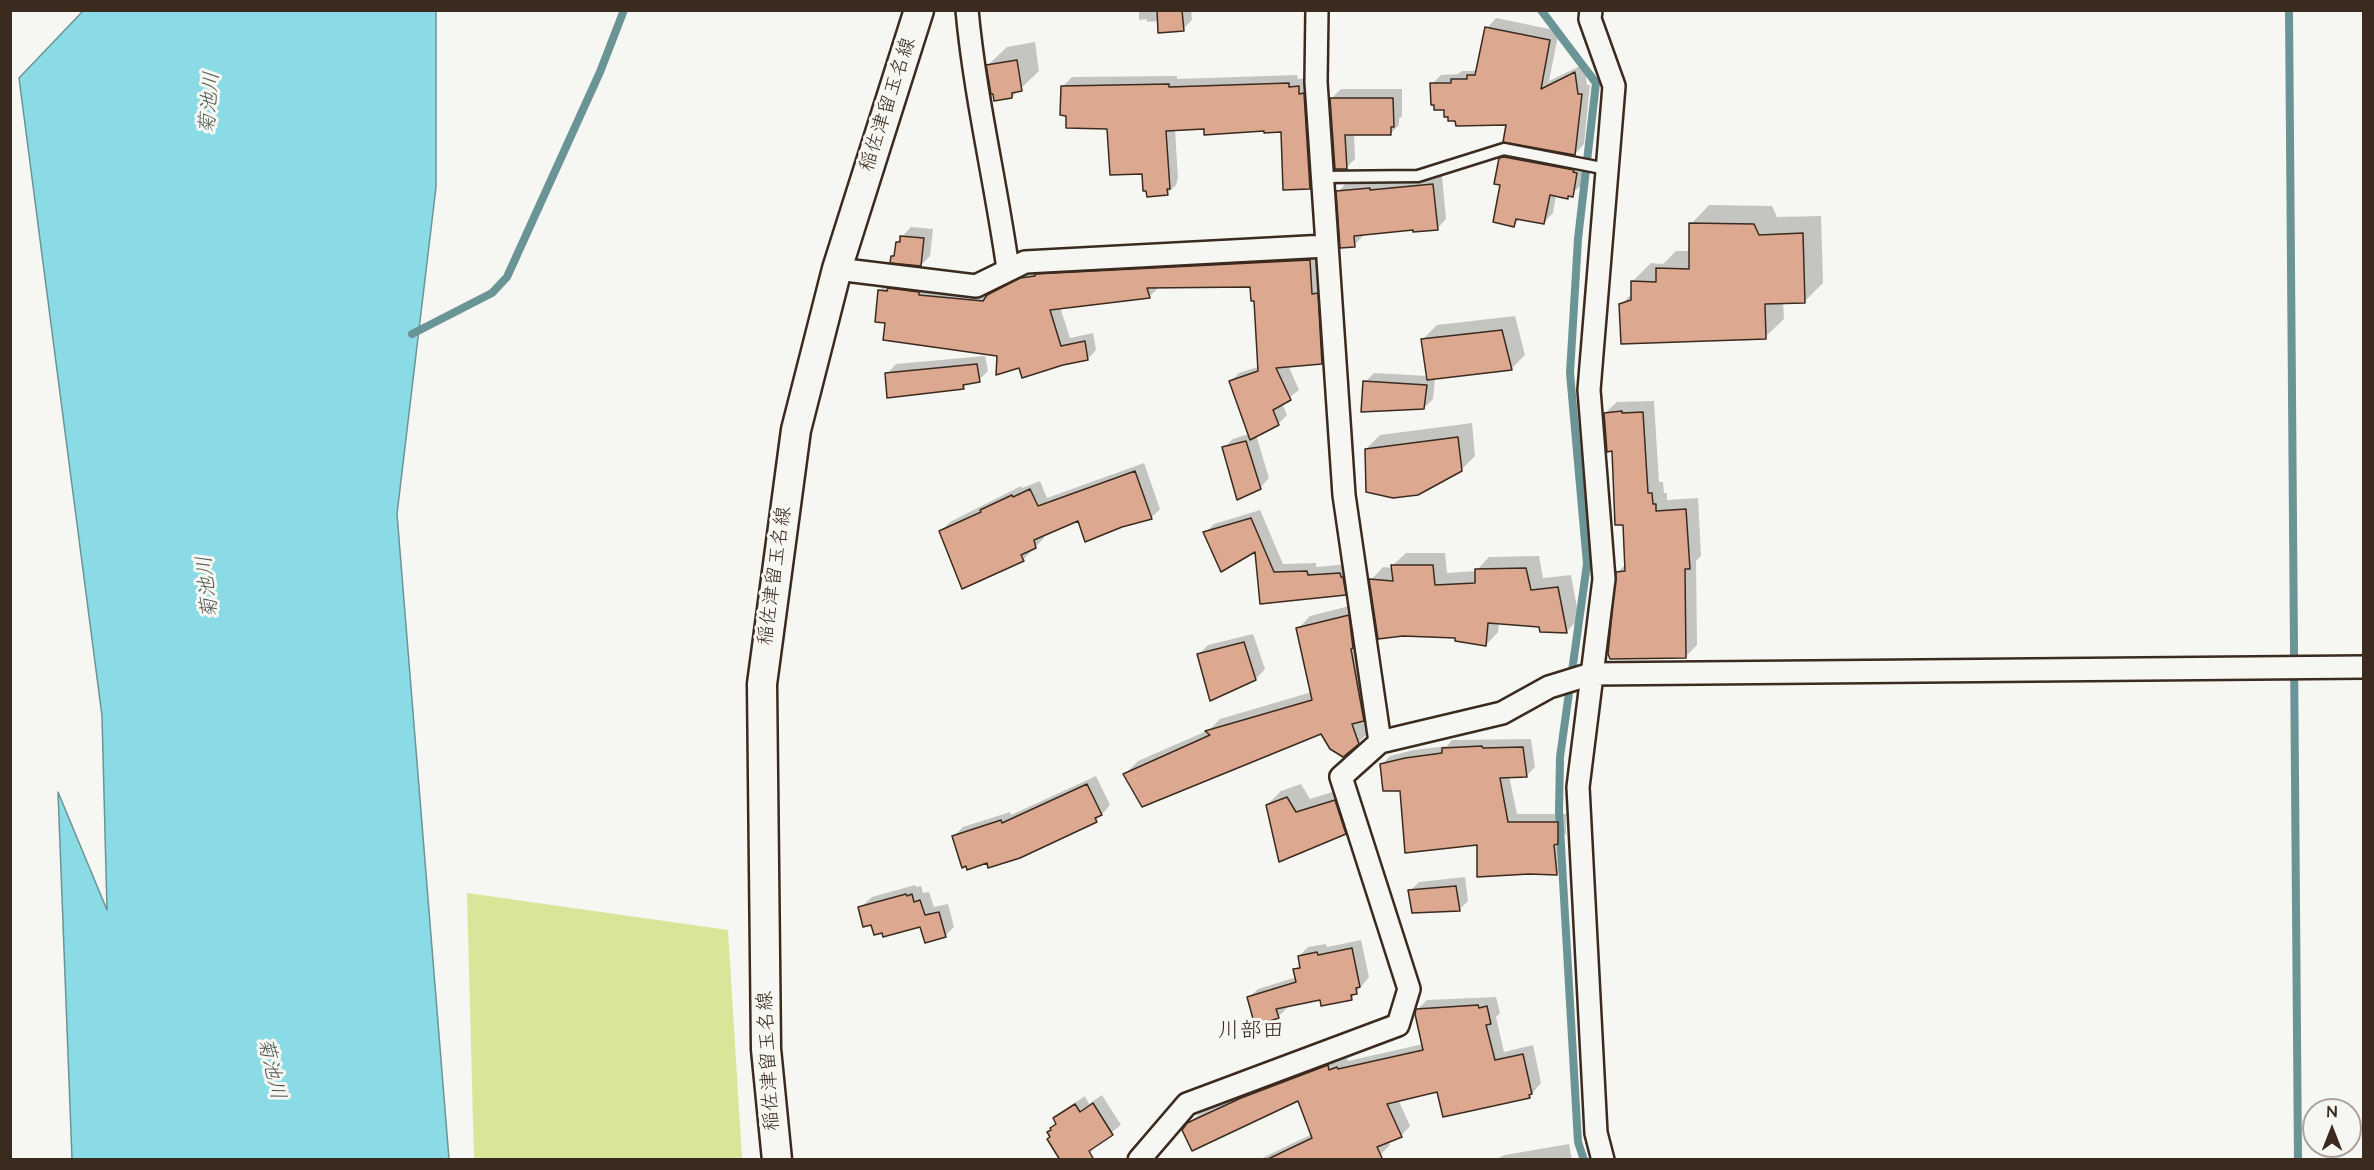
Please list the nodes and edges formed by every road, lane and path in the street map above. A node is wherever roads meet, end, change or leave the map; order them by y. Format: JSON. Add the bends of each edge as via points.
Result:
{"nodes":[{"id":1,"x":920,"y":10,"type":"edge"},
{"id":2,"x":967,"y":10,"type":"edge"},
{"id":3,"x":1317,"y":10,"type":"edge"},
{"id":4,"x":1591,"y":10,"type":"edge"},
{"id":5,"x":1605,"y":169,"type":"junction"},
{"id":6,"x":1322,"y":177,"type":"junction"},
{"id":7,"x":1326,"y":246,"type":"junction"},
{"id":8,"x":837,"y":269,"type":"junction"},
{"id":9,"x":1008,"y":269,"type":"junction"},
{"id":10,"x":2364,"y":667,"type":"edge"},
{"id":11,"x":1591,"y":674,"type":"junction"},
{"id":12,"x":1380,"y":742,"type":"junction"},
{"id":13,"x":1147,"y":1157,"type":"edge"},
{"id":14,"x":777,"y":1160,"type":"edge"},
{"id":15,"x":1603,"y":1160,"type":"edge"}],
"edges":[{"from":1,"to":8,"type":"main road","name":"稲佐津留玉名線"},
{"from":2,"to":9,"type":"street","via":[[971,60]]},
{"from":3,"to":6,"type":"street","via":[[1316,82]]},
{"from":4,"to":5,"type":"street","via":[[1590,19],[1614,86]]},
{"from":5,"to":6,"type":"lane","via":[[1504,149],[1418,176]]},
{"from":5,"to":11,"type":"street","via":[[1589,390],[1604,579]]},
{"from":6,"to":7,"type":"street"},
{"from":7,"to":9,"type":"street","via":[[1025,262]]},
{"from":7,"to":12,"type":"street","via":[[1344,495]]},
{"from":8,"to":9,"type":"street","via":[[976,286]]},
{"from":8,"to":14,"type":"main road","name":"稲佐津留玉名線","via":[[796,430],[762,684],[766,1049]]},
{"from":10,"to":11,"type":"street"},
{"from":11,"to":12,"type":"street","via":[[1549,687],[1502,713]]},
{"from":11,"to":15,"type":"street","via":[[1578,787],[1596,1133]]},
{"from":12,"to":13,"type":"street","via":[[1341,777],[1409,989],[1398,1025],[1187,1104]]}]}
